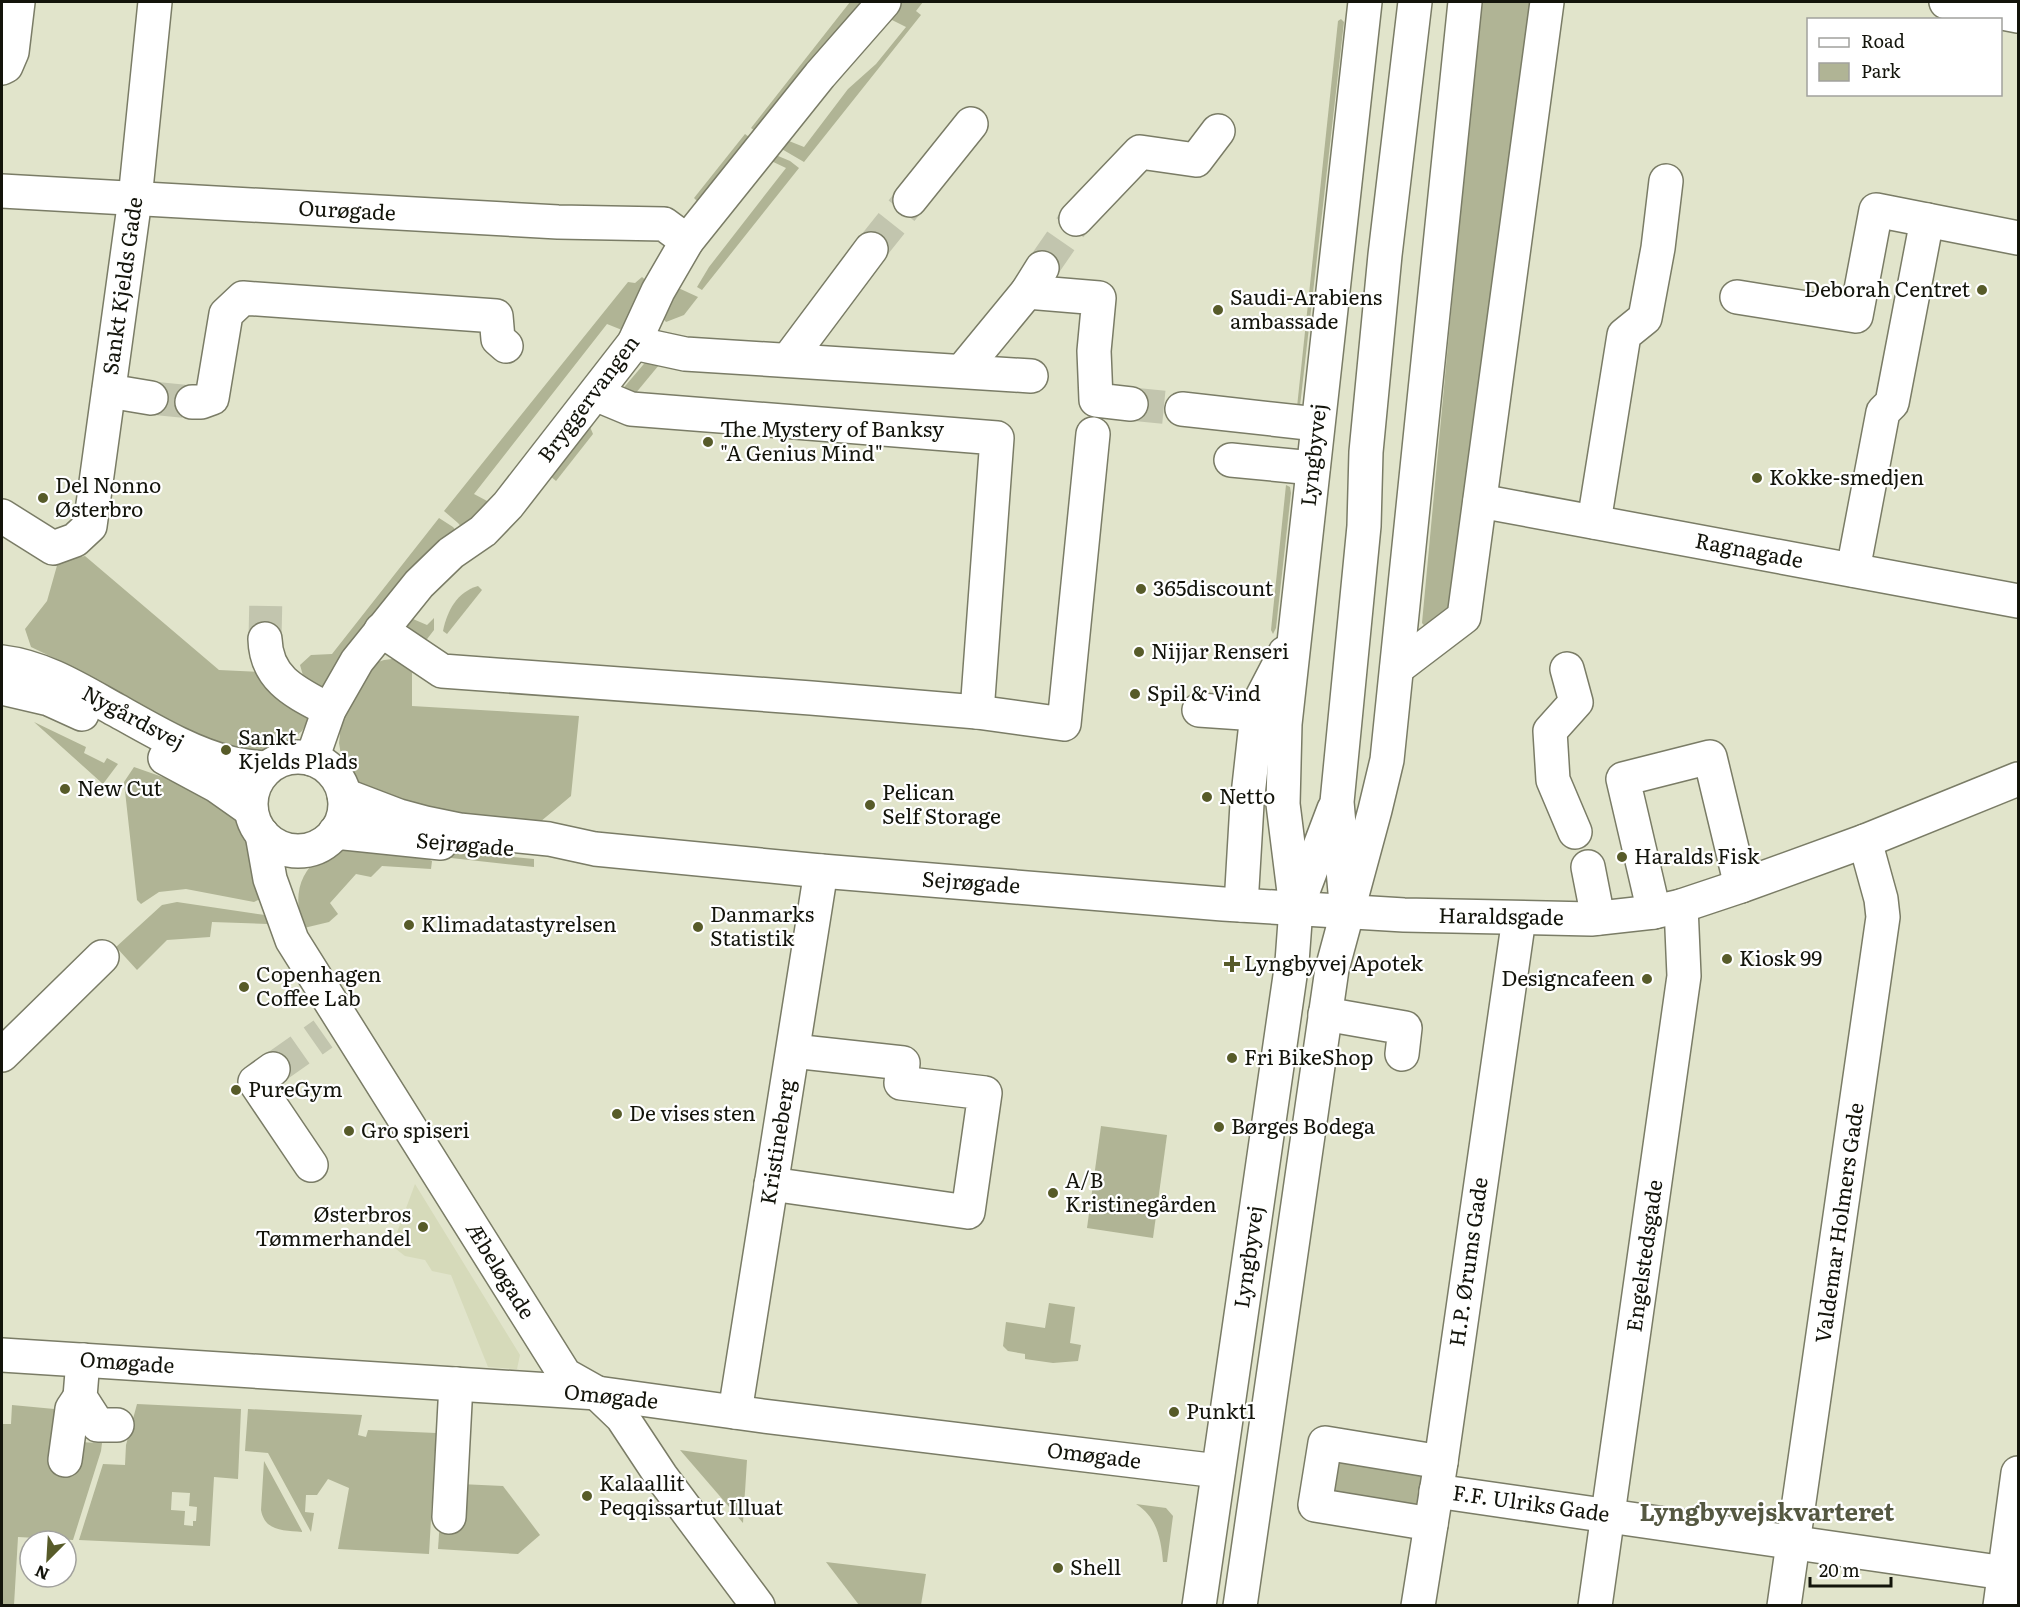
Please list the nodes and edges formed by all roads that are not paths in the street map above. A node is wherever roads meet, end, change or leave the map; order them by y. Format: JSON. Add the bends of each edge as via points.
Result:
{"nodes":[{"id":1,"x":18,"y":2,"type":"edge"},
{"id":2,"x":155,"y":2,"type":"edge"},
{"id":3,"x":884,"y":2,"type":"edge"},
{"id":4,"x":1365,"y":2,"type":"edge"},
{"id":5,"x":1415,"y":2,"type":"edge"},
{"id":6,"x":1466,"y":2,"type":"edge"},
{"id":7,"x":1547,"y":2,"type":"edge"},
{"id":8,"x":1946,"y":2,"type":"edge"},
{"id":9,"x":2019,"y":16,"type":"edge"},
{"id":10,"x":2,"y":68,"type":"edge"},
{"id":11,"x":971,"y":124,"type":"dead end"},
{"id":12,"x":1218,"y":131,"type":"dead end"},
{"id":13,"x":1666,"y":181,"type":"dead end"},
{"id":14,"x":2,"y":191,"type":"edge"},
{"id":15,"x":135,"y":199,"type":"junction"},
{"id":16,"x":910,"y":200,"type":"tunnel mouth"},
{"id":17,"x":1076,"y":219,"type":"tunnel mouth"},
{"id":18,"x":1928,"y":220,"type":"junction"},
{"id":19,"x":2019,"y":238,"type":"edge"},
{"id":20,"x":687,"y":241,"type":"junction"},
{"id":21,"x":871,"y":249,"type":"tunnel mouth"},
{"id":22,"x":1737,"y":297,"type":"dead end"},
{"id":23,"x":634,"y":343,"type":"junction"},
{"id":24,"x":506,"y":346,"type":"dead end"},
{"id":25,"x":788,"y":360,"type":"junction"},
{"id":26,"x":962,"y":371,"type":"junction"},
{"id":27,"x":1031,"y":376,"type":"dead end"},
{"id":28,"x":109,"y":391,"type":"junction"},
{"id":29,"x":595,"y":394,"type":"junction"},
{"id":30,"x":151,"y":398,"type":"tunnel mouth"},
{"id":31,"x":192,"y":402,"type":"tunnel mouth"},
{"id":32,"x":1131,"y":404,"type":"tunnel mouth"},
{"id":33,"x":1182,"y":409,"type":"tunnel mouth"},
{"id":34,"x":1317,"y":424,"type":"junction"},
{"id":35,"x":1093,"y":434,"type":"dead end"},
{"id":36,"x":1232,"y":460,"type":"dead end"},
{"id":37,"x":1313,"y":468,"type":"junction"},
{"id":38,"x":1480,"y":501,"type":"junction"},
{"id":39,"x":2,"y":516,"type":"edge"},
{"id":40,"x":1594,"y":522,"type":"junction"},
{"id":41,"x":1853,"y":570,"type":"junction"},
{"id":42,"x":2019,"y":601,"type":"edge"},
{"id":43,"x":381,"y":630,"type":"junction"},
{"id":44,"x":1294,"y":636,"type":"junction"},
{"id":45,"x":265,"y":639,"type":"tunnel mouth"},
{"id":46,"x":2,"y":662,"type":"edge"},
{"id":47,"x":1397,"y":668,"type":"junction"},
{"id":48,"x":1567,"y":669,"type":"dead end"},
{"id":49,"x":2,"y":688,"type":"edge"},
{"id":50,"x":329,"y":710,"type":"junction"},
{"id":51,"x":1198,"y":710,"type":"dead end"},
{"id":52,"x":977,"y":712,"type":"junction"},
{"id":53,"x":1257,"y":714,"type":"junction"},
{"id":54,"x":312,"y":759,"type":"junction"},
{"id":55,"x":266,"y":768,"type":"junction"},
{"id":56,"x":2019,"y":779,"type":"edge"},
{"id":57,"x":344,"y":795,"type":"junction"},
{"id":58,"x":1336,"y":802,"type":"junction"},
{"id":59,"x":256,"y":822,"type":"junction"},
{"id":60,"x":335,"y":832,"type":"junction"},
{"id":61,"x":1575,"y":832,"type":"dead end"},
{"id":62,"x":1865,"y":841,"type":"junction"},
{"id":63,"x":306,"y":849,"type":"junction"},
{"id":64,"x":596,"y":849,"type":"junction"},
{"id":65,"x":1588,"y":867,"type":"dead end"},
{"id":66,"x":821,"y":871,"type":"junction"},
{"id":67,"x":1740,"y":886,"type":"junction"},
{"id":68,"x":1241,"y":905,"type":"junction"},
{"id":69,"x":280,"y":906,"type":"junction"},
{"id":70,"x":1296,"y":908,"type":"junction"},
{"id":71,"x":1668,"y":909,"type":"junction"},
{"id":72,"x":1347,"y":911,"type":"junction"},
{"id":73,"x":1519,"y":918,"type":"junction"},
{"id":74,"x":1598,"y":918,"type":"junction"},
{"id":75,"x":102,"y":957,"type":"dead end"},
{"id":76,"x":1325,"y":1014,"type":"junction"},
{"id":77,"x":793,"y":1051,"type":"junction"},
{"id":78,"x":1402,"y":1054,"type":"dead end"},
{"id":79,"x":2,"y":1055,"type":"edge"},
{"id":80,"x":273,"y":1069,"type":"tunnel mouth"},
{"id":81,"x":310,"y":1165,"type":"dead end"},
{"id":82,"x":771,"y":1184,"type":"junction"},
{"id":83,"x":2,"y":1355,"type":"edge"},
{"id":84,"x":83,"y":1360,"type":"junction"},
{"id":85,"x":456,"y":1384,"type":"junction"},
{"id":86,"x":597,"y":1393,"type":"junction"},
{"id":87,"x":80,"y":1397,"type":"junction"},
{"id":88,"x":735,"y":1412,"type":"junction"},
{"id":89,"x":117,"y":1425,"type":"dead end"},
{"id":90,"x":65,"y":1460,"type":"dead end"},
{"id":91,"x":1218,"y":1471,"type":"junction"},
{"id":92,"x":2019,"y":1473,"type":"edge"},
{"id":93,"x":1438,"y":1476,"type":"junction"},
{"id":94,"x":1608,"y":1516,"type":"junction"},
{"id":95,"x":449,"y":1517,"type":"dead end"},
{"id":96,"x":1431,"y":1524,"type":"junction"},
{"id":97,"x":1794,"y":1542,"type":"junction"},
{"id":98,"x":727,"y":1567,"type":"junction"},
{"id":99,"x":2012,"y":1573,"type":"edge"},
{"id":100,"x":725,"y":1605,"type":"edge"},
{"id":101,"x":758,"y":1605,"type":"edge"},
{"id":102,"x":1199,"y":1605,"type":"edge"},
{"id":103,"x":1240,"y":1605,"type":"edge"},
{"id":104,"x":1418,"y":1605,"type":"edge"},
{"id":105,"x":1595,"y":1605,"type":"edge"},
{"id":106,"x":1784,"y":1605,"type":"edge"},
{"id":107,"x":2000,"y":1605,"type":"edge"}],
"edges":[{"from":1,"to":10,"type":"street","via":[[12,52]]},
{"from":2,"to":15,"type":"street","name":"Sankt Kjelds Gade"},
{"from":3,"to":20,"type":"street","name":"Bryggervangen"},
{"from":4,"to":34,"type":"street","name":"Lyngbyvej"},
{"from":5,"to":58,"type":"street","name":"Lyngbyvej","via":[[1384,266],[1366,452],[1364,526]]},
{"from":6,"to":47,"type":"street","name":"Lyngbyvej"},
{"from":7,"to":38,"type":"street"},
{"from":8,"to":9,"type":"street"},
{"from":11,"to":16,"type":"street"},
{"from":12,"to":17,"type":"street","via":[[1196,160],[1140,152]]},
{"from":13,"to":40,"type":"street","via":[[1644,318],[1624,335]]},
{"from":14,"to":15,"type":"street","name":"Ourøgade"},
{"from":15,"to":20,"type":"street","name":"Ourøgade","via":[[558,222],[664,224]]},
{"from":15,"to":28,"type":"street","name":"Sankt Kjelds Gade"},
{"from":18,"to":19,"type":"street"},
{"from":18,"to":22,"type":"street","via":[[1876,210],[1856,316]]},
{"from":18,"to":41,"type":"street","via":[[1892,403],[1883,412]]},
{"from":20,"to":23,"type":"street","name":"Bryggervangen"},
{"from":21,"to":25,"type":"street"},
{"from":23,"to":25,"type":"street","via":[[685,354]]},
{"from":23,"to":29,"type":"street","name":"Bryggervangen"},
{"from":24,"to":31,"type":"street","via":[[498,339],[496,316],[243,298],[226,314],[212,398]]},
{"from":25,"to":26,"type":"street"},
{"from":26,"to":27,"type":"street"},
{"from":26,"to":32,"type":"street","via":[[1034,280],[1099,298],[1094,351],[1096,400]]},
{"from":28,"to":30,"type":"street"},
{"from":28,"to":39,"type":"street","name":"Sankt Kjelds Gade","via":[[90,526],[75,540],[53,548]]},
{"from":29,"to":43,"type":"street","name":"Bryggervangen","via":[[508,505],[419,584]]},
{"from":29,"to":52,"type":"street","via":[[632,409],[998,438]]},
{"from":33,"to":34,"type":"street"},
{"from":34,"to":37,"type":"street","name":"Lyngbyvej"},
{"from":35,"to":52,"type":"street","via":[[1064,724]]},
{"from":36,"to":37,"type":"street"},
{"from":37,"to":44,"type":"street","name":"Lyngbyvej"},
{"from":38,"to":40,"type":"street","name":"Ragnagade"},
{"from":38,"to":47,"type":"street","via":[[1464,617]]},
{"from":40,"to":41,"type":"street","name":"Ragnagade"},
{"from":41,"to":42,"type":"street","name":"Ragnagade"},
{"from":43,"to":50,"type":"street","name":"Bryggervangen","via":[[346,678]]},
{"from":43,"to":52,"type":"street","via":[[442,671]]},
{"from":44,"to":53,"type":"street"},
{"from":44,"to":70,"type":"street","name":"Lyngbyvej","via":[[1282,772]]},
{"from":45,"to":50,"type":"street","via":[[272,670],[285,684]]},
{"from":46,"to":55,"type":"street","name":"Nygårdsvej","via":[[32,668],[61,680],[211,757]]},
{"from":47,"to":72,"type":"street","name":"Lyngbyvej","via":[[1386,760]]},
{"from":48,"to":61,"type":"street","via":[[1576,702],[1550,731],[1553,780]]},
{"from":49,"to":59,"type":"street","name":"Nygårdsvej","via":[[72,709],[189,770],[216,786]]},
{"from":50,"to":54,"type":"street","name":"Bryggervangen"},
{"from":51,"to":53,"type":"street"},
{"from":53,"to":68,"type":"street"},
{"from":54,"to":55,"type":"street","via":[[288,758]]},
{"from":54,"to":57,"type":"street","via":[[333,772]]},
{"from":55,"to":59,"type":"street","via":[[254,787]]},
{"from":56,"to":62,"type":"street","name":"Haraldsgade"},
{"from":57,"to":60,"type":"street","via":[[342,821]]},
{"from":57,"to":64,"type":"street","name":"Sejrøgade","via":[[425,823]]},
{"from":58,"to":70,"type":"street","name":"Lyngbyvej"},
{"from":58,"to":72,"type":"street","name":"Lyngbyvej"},
{"from":59,"to":63,"type":"street","via":[[268,840],[284,849]]},
{"from":59,"to":69,"type":"street","name":"Æbeløgade"},
{"from":60,"to":63,"type":"street","via":[[325,842]]},
{"from":60,"to":64,"type":"street","name":"Sejrøgade","via":[[548,853]]},
{"from":62,"to":67,"type":"street","name":"Haraldsgade"},
{"from":62,"to":97,"type":"street","name":"Valdemar Holmers Gade","via":[[1883,917]]},
{"from":63,"to":69,"type":"street"},
{"from":64,"to":66,"type":"street","name":"Sejrøgade"},
{"from":65,"to":74,"type":"street"},
{"from":66,"to":68,"type":"street","name":"Sejrøgade"},
{"from":66,"to":77,"type":"street","name":"Kristineberg"},
{"from":67,"to":71,"type":"street","name":"Haraldsgade"},
{"from":67,"to":71,"type":"street","via":[[1710,757],[1623,779]]},
{"from":68,"to":70,"type":"street","name":"Sejrøgade"},
{"from":69,"to":86,"type":"street","name":"Æbeløgade","via":[[291,940],[333,1027],[565,1375]]},
{"from":70,"to":72,"type":"street","name":"Sejrøgade"},
{"from":70,"to":91,"type":"street","name":"Lyngbyvej","via":[[1292,962]]},
{"from":71,"to":74,"type":"street","name":"Haraldsgade"},
{"from":71,"to":94,"type":"street","name":"Engelstedsgade","via":[[1684,976]]},
{"from":72,"to":73,"type":"street","name":"Haraldsgade"},
{"from":72,"to":76,"type":"street","name":"Lyngbyvej"},
{"from":73,"to":74,"type":"street","name":"Haraldsgade"},
{"from":73,"to":93,"type":"street","name":"H.P. Ørums Gade"},
{"from":75,"to":79,"type":"street"},
{"from":76,"to":78,"type":"street","via":[[1405,1028]]},
{"from":76,"to":103,"type":"street","name":"Lyngbyvej"},
{"from":77,"to":82,"type":"street","name":"Kristineberg"},
{"from":77,"to":82,"type":"street","via":[[903,1063],[901,1083],[985,1093],[968,1212]]},
{"from":80,"to":81,"type":"street","via":[[255,1082]]},
{"from":82,"to":88,"type":"street","name":"Kristineberg"},
{"from":83,"to":84,"type":"street","name":"Omøgade"},
{"from":84,"to":85,"type":"street","name":"Omøgade"},
{"from":84,"to":87,"type":"street"},
{"from":85,"to":86,"type":"street","name":"Omøgade"},
{"from":85,"to":95,"type":"street"},
{"from":86,"to":88,"type":"street","name":"Omøgade"},
{"from":86,"to":98,"type":"street","name":"Æbeløgade","via":[[622,1417]]},
{"from":87,"to":89,"type":"street","via":[[98,1425]]},
{"from":87,"to":90,"type":"street","via":[[72,1409]]},
{"from":88,"to":91,"type":"street","name":"Omøgade"},
{"from":91,"to":102,"type":"street","name":"Lyngbyvej"},
{"from":92,"to":99,"type":"street"},
{"from":93,"to":94,"type":"street","name":"F.F. Ulriks Gade"},
{"from":93,"to":96,"type":"street","name":"H.P. Ørums Gade"},
{"from":93,"to":96,"type":"street","name":"F.F. Ulriks Gade","via":[[1325,1443],[1315,1505]]},
{"from":94,"to":97,"type":"street","name":"F.F. Ulriks Gade"},
{"from":94,"to":105,"type":"street","name":"Engelstedsgade"},
{"from":96,"to":104,"type":"street","name":"H.P. Ørums Gade"},
{"from":97,"to":99,"type":"street","name":"F.F. Ulriks Gade"},
{"from":97,"to":106,"type":"street","name":"Valdemar Holmers Gade"},
{"from":98,"to":100,"type":"street"},
{"from":98,"to":101,"type":"street","name":"Æbeløgade"},
{"from":99,"to":107,"type":"street"}]}
